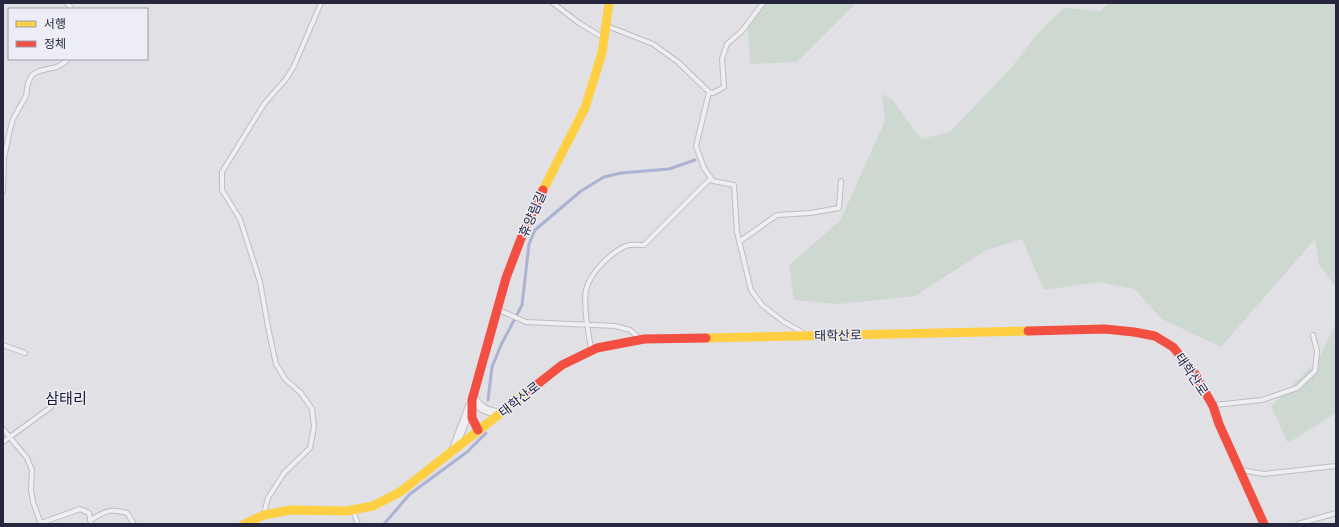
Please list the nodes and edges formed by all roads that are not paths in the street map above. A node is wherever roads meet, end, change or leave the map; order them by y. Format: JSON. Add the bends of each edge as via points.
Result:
{"nodes":[{"id":1,"x":321,"y":3,"type":"edge"},
{"id":2,"x":553,"y":3,"type":"edge"},
{"id":3,"x":609,"y":3,"type":"edge"},
{"id":4,"x":763,"y":3,"type":"edge"},
{"id":5,"x":606,"y":26,"type":"junction"},
{"id":6,"x":604,"y":38,"type":"junction"},
{"id":7,"x":67,"y":60,"type":"edge"},
{"id":8,"x":709,"y":92,"type":"junction"},
{"id":9,"x":710,"y":178,"type":"junction"},
{"id":10,"x":841,"y":181,"type":"dead end"},
{"id":11,"x":3,"y":191,"type":"edge"},
{"id":12,"x":739,"y":242,"type":"junction"},
{"id":13,"x":497,"y":309,"type":"junction"},
{"id":14,"x":587,"y":324,"type":"junction"},
{"id":15,"x":1313,"y":335,"type":"dead end"},
{"id":16,"x":809,"y":336,"type":"junction"},
{"id":17,"x":641,"y":340,"type":"junction"},
{"id":18,"x":3,"y":345,"type":"edge"},
{"id":19,"x":591,"y":351,"type":"junction"},
{"id":20,"x":25,"y":353,"type":"dead end"},
{"id":21,"x":473,"y":397,"type":"junction"},
{"id":22,"x":1213,"y":406,"type":"junction"},
{"id":23,"x":51,"y":407,"type":"dead end"},
{"id":24,"x":499,"y":414,"type":"junction"},
{"id":25,"x":3,"y":429,"type":"edge"},
{"id":26,"x":478,"y":430,"type":"junction"},
{"id":27,"x":9,"y":436,"type":"junction"},
{"id":28,"x":3,"y":442,"type":"edge"},
{"id":29,"x":454,"y":449,"type":"junction"},
{"id":30,"x":1336,"y":466,"type":"edge"},
{"id":31,"x":1241,"y":470,"type":"junction"},
{"id":32,"x":352,"y":510,"type":"junction"},
{"id":33,"x":1336,"y":513,"type":"edge"},
{"id":34,"x":264,"y":515,"type":"junction"},
{"id":35,"x":91,"y":522,"type":"edge"},
{"id":36,"x":41,"y":524,"type":"edge"},
{"id":37,"x":134,"y":524,"type":"edge"},
{"id":38,"x":244,"y":524,"type":"edge"},
{"id":39,"x":358,"y":524,"type":"edge"},
{"id":40,"x":1264,"y":524,"type":"edge"},
{"id":41,"x":1298,"y":524,"type":"edge"}],
"edges":[{"from":1,"to":34,"type":"lane","via":[[286,80],[264,104],[222,172],[222,190],[240,220],[260,282],[276,364],[285,379],[301,393],[312,409],[314,427],[310,448],[284,473],[268,498]]},
{"from":2,"to":6,"type":"lane"},
{"from":3,"to":5,"type":"street","name":"휴양림길"},
{"from":4,"to":8,"type":"lane","via":[[742,31],[727,44],[722,59],[724,87],[713,93]]},
{"from":5,"to":6,"type":"street","name":"휴양림길"},
{"from":5,"to":8,"type":"lane","via":[[652,44],[678,62]]},
{"from":6,"to":13,"type":"street","name":"휴양림길","via":[[585,108],[525,228]]},
{"from":7,"to":11,"type":"lane","via":[[57,67],[32,75],[28,83],[26,96],[13,118],[10,130],[4,158]]},
{"from":8,"to":9,"type":"lane","via":[[696,146]]},
{"from":9,"to":12,"type":"lane","via":[[713,181],[734,185]]},
{"from":9,"to":14,"type":"lane","via":[[644,245],[627,245],[611,255],[596,270],[586,290]]},
{"from":10,"to":12,"type":"lane","via":[[839,208],[777,215]]},
{"from":12,"to":16,"type":"lane","via":[[751,290],[762,305],[784,322]]},
{"from":13,"to":14,"type":"lane","via":[[526,322]]},
{"from":13,"to":21,"type":"street","name":"휴양림길"},
{"from":14,"to":17,"type":"lane","via":[[630,330]]},
{"from":14,"to":19,"type":"lane"},
{"from":15,"to":22,"type":"lane","via":[[1317,351],[1315,371],[1297,388],[1262,400]]},
{"from":16,"to":17,"type":"street","name":"태학산로"},
{"from":16,"to":22,"type":"street","name":"태학산로","via":[[1089,329],[1134,332],[1155,336],[1173,347],[1195,374]]},
{"from":17,"to":19,"type":"street","name":"태학산로"},
{"from":18,"to":20,"type":"lane"},
{"from":19,"to":24,"type":"street","name":"태학산로","via":[[562,365]]},
{"from":21,"to":24,"type":"street","via":[[479,407]]},
{"from":21,"to":26,"type":"street","name":"휴양림길","via":[[472,418]]},
{"from":21,"to":29,"type":"street"},
{"from":22,"to":31,"type":"street","name":"태학산로"},
{"from":23,"to":27,"type":"lane"},
{"from":24,"to":26,"type":"street","name":"태학산로"},
{"from":25,"to":27,"type":"lane"},
{"from":26,"to":29,"type":"street","name":"태학산로"},
{"from":27,"to":28,"type":"lane"},
{"from":27,"to":36,"type":"lane","via":[[27,458],[32,470],[33,502]]},
{"from":29,"to":32,"type":"street","name":"태학산로","via":[[400,492],[373,506]]},
{"from":30,"to":31,"type":"lane","via":[[1264,474]]},
{"from":31,"to":40,"type":"street","name":"태학산로"},
{"from":32,"to":34,"type":"street","name":"태학산로","via":[[291,510]]},
{"from":32,"to":39,"type":"lane"},
{"from":33,"to":41,"type":"lane"},
{"from":34,"to":38,"type":"street","name":"태학산로"},
{"from":35,"to":36,"type":"lane","via":[[89,513],[80,509]]},
{"from":35,"to":37,"type":"lane","via":[[108,510],[117,510],[128,513]]}]}
